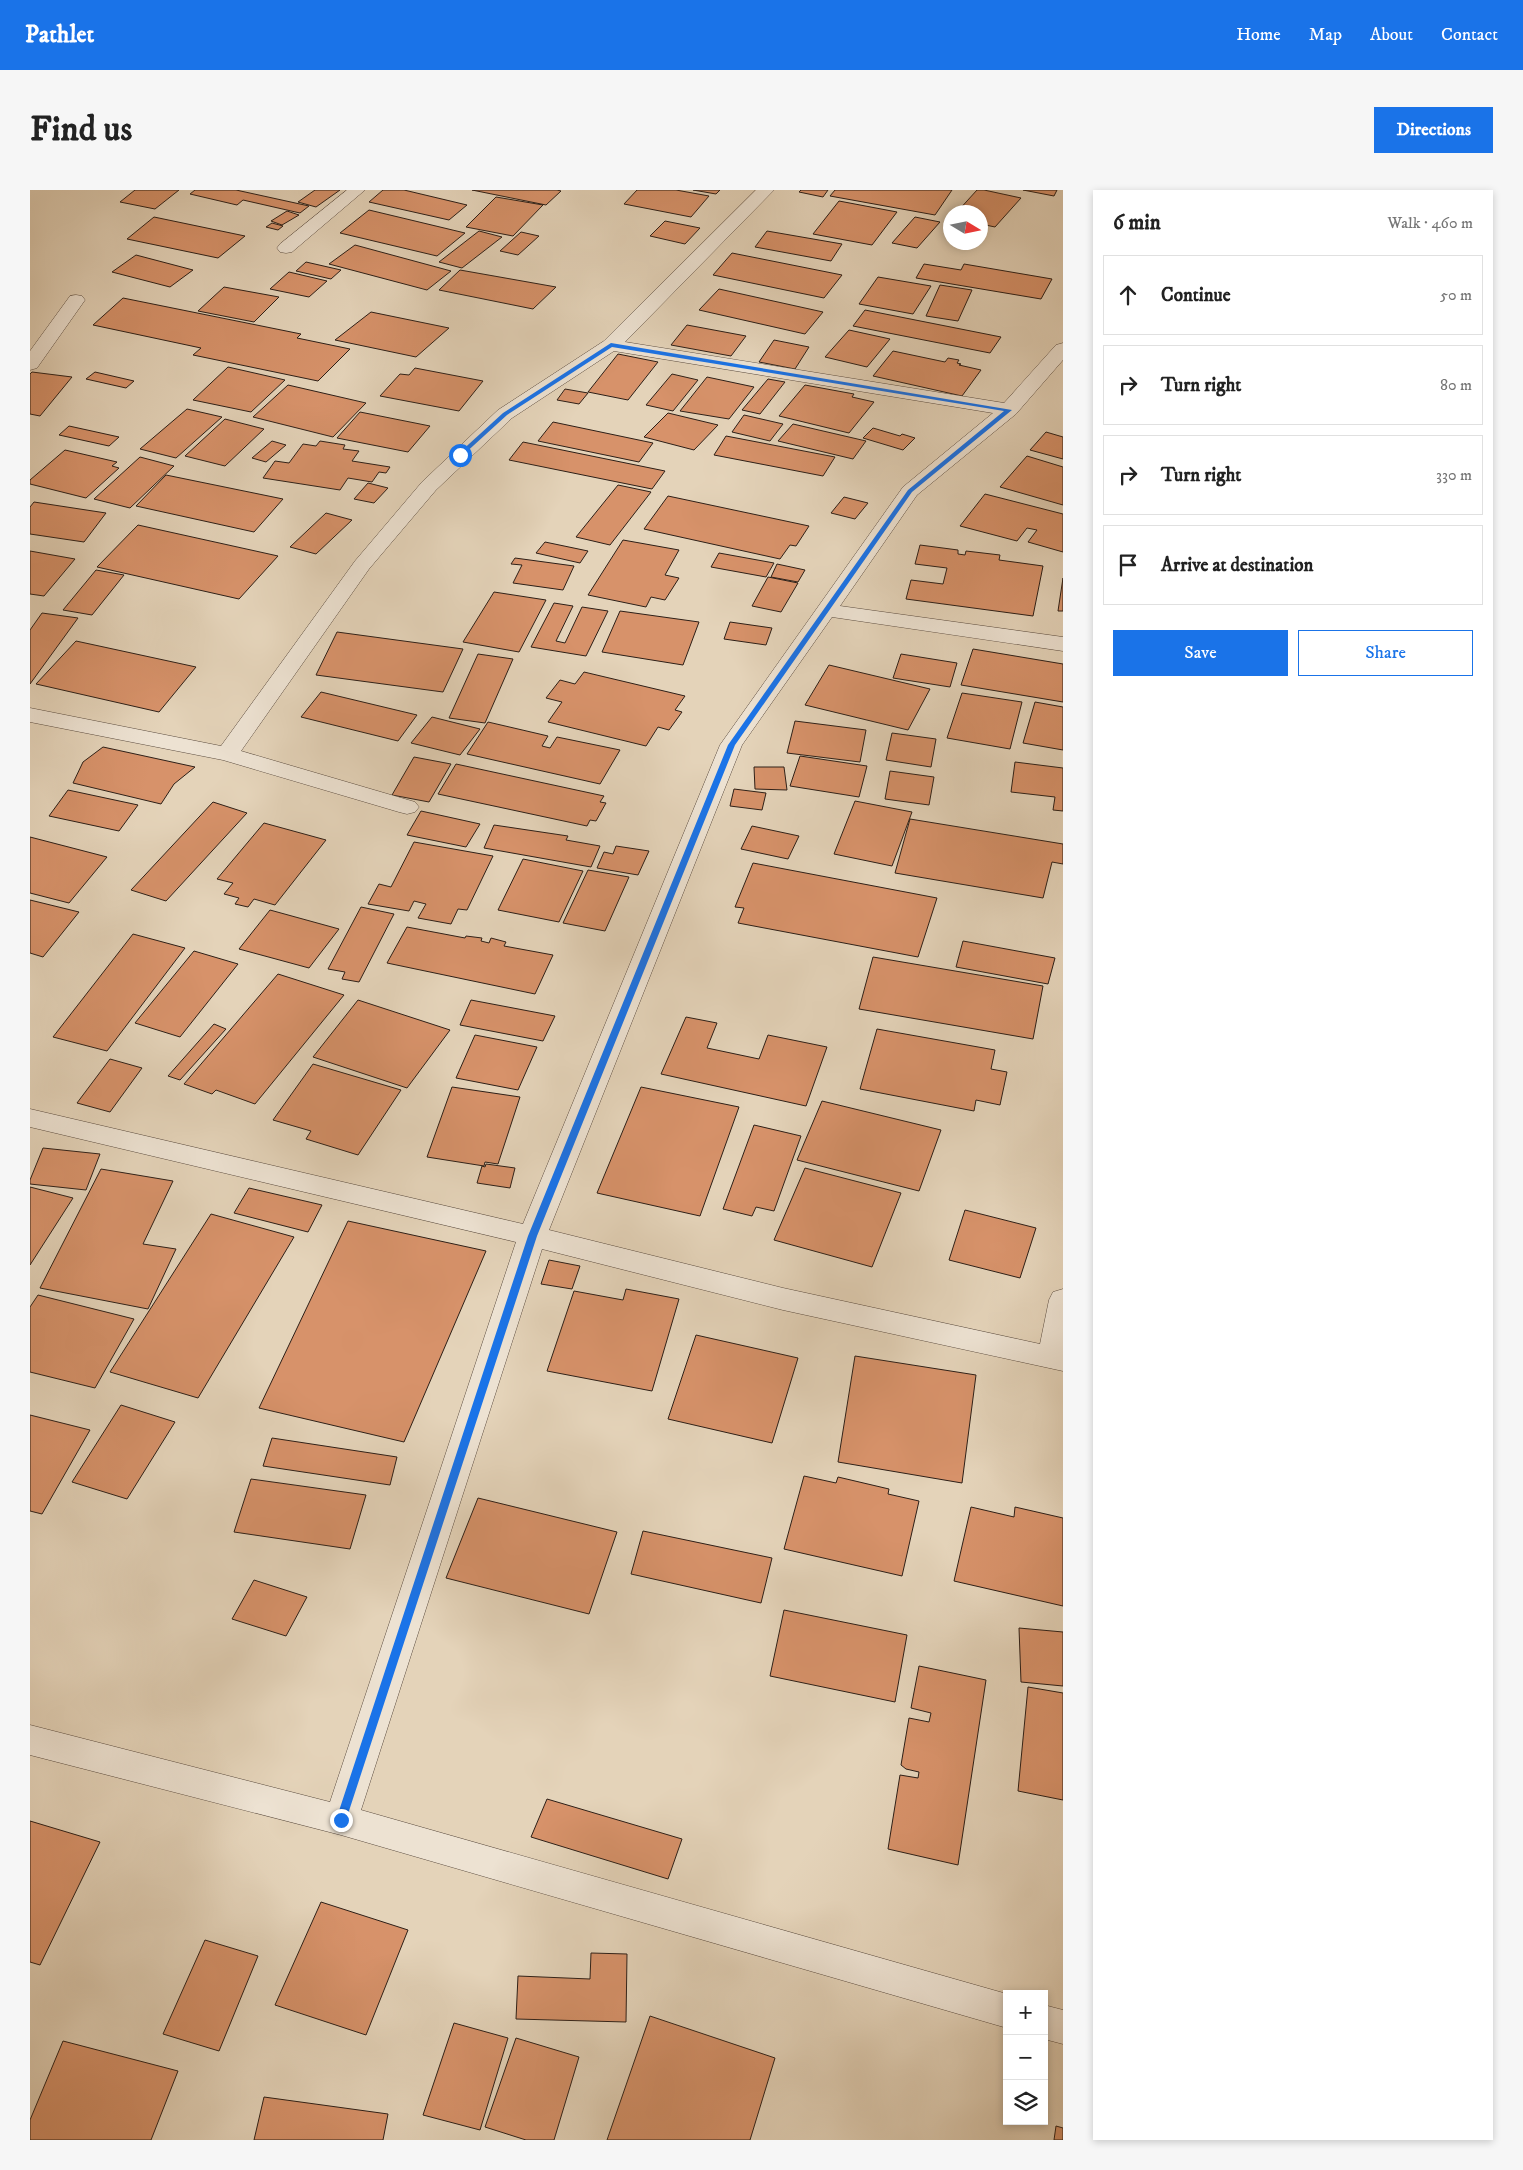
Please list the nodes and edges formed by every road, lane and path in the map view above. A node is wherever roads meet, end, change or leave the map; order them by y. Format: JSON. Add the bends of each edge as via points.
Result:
{"nodes":[{"id":1,"x":357,"y":190,"type":"edge"},
{"id":2,"x":766,"y":190,"type":"edge"},
{"id":3,"x":286,"y":248,"type":"dead end"},
{"id":4,"x":76,"y":300,"type":"dead end"},
{"id":5,"x":611,"y":345,"type":"junction"},
{"id":6,"x":1063,"y":348,"type":"edge"},
{"id":7,"x":30,"y":364,"type":"edge"},
{"id":8,"x":1009,"y":410,"type":"junction"},
{"id":9,"x":826,"y":610,"type":"junction"},
{"id":10,"x":1063,"y":644,"type":"edge"},
{"id":11,"x":30,"y":715,"type":"edge"},
{"id":12,"x":227,"y":754,"type":"junction"},
{"id":13,"x":407,"y":806,"type":"dead end"},
{"id":14,"x":30,"y":1118,"type":"edge"},
{"id":15,"x":532,"y":1236,"type":"junction"},
{"id":16,"x":1063,"y":1300,"type":"edge"},
{"id":17,"x":1057,"y":1358,"type":"edge"},
{"id":18,"x":30,"y":1740,"type":"edge"},
{"id":19,"x":341,"y":1820,"type":"junction"},
{"id":20,"x":1003,"y":2010,"type":"edge"},
{"id":21,"x":1048,"y":2023,"type":"edge"},
{"id":22,"x":1063,"y":2027,"type":"edge"}],
"edges":[{"from":1,"to":3,"type":"street"},
{"from":2,"to":5,"type":"street"},
{"from":4,"to":7,"type":"street"},
{"from":5,"to":8,"type":"street"},
{"from":5,"to":12,"type":"street","via":[[505,414],[429,486],[362,565]]},
{"from":6,"to":8,"type":"street"},
{"from":8,"to":9,"type":"street","via":[[910,491]]},
{"from":9,"to":10,"type":"street"},
{"from":9,"to":15,"type":"street","via":[[731,745]]},
{"from":11,"to":12,"type":"street"},
{"from":12,"to":13,"type":"street"},
{"from":14,"to":15,"type":"street"},
{"from":15,"to":17,"type":"street","via":[[782,1299]]},
{"from":15,"to":19,"type":"street"},
{"from":16,"to":17,"type":"street"},
{"from":18,"to":19,"type":"street"},
{"from":19,"to":20,"type":"street"},
{"from":21,"to":22,"type":"street"}]}
